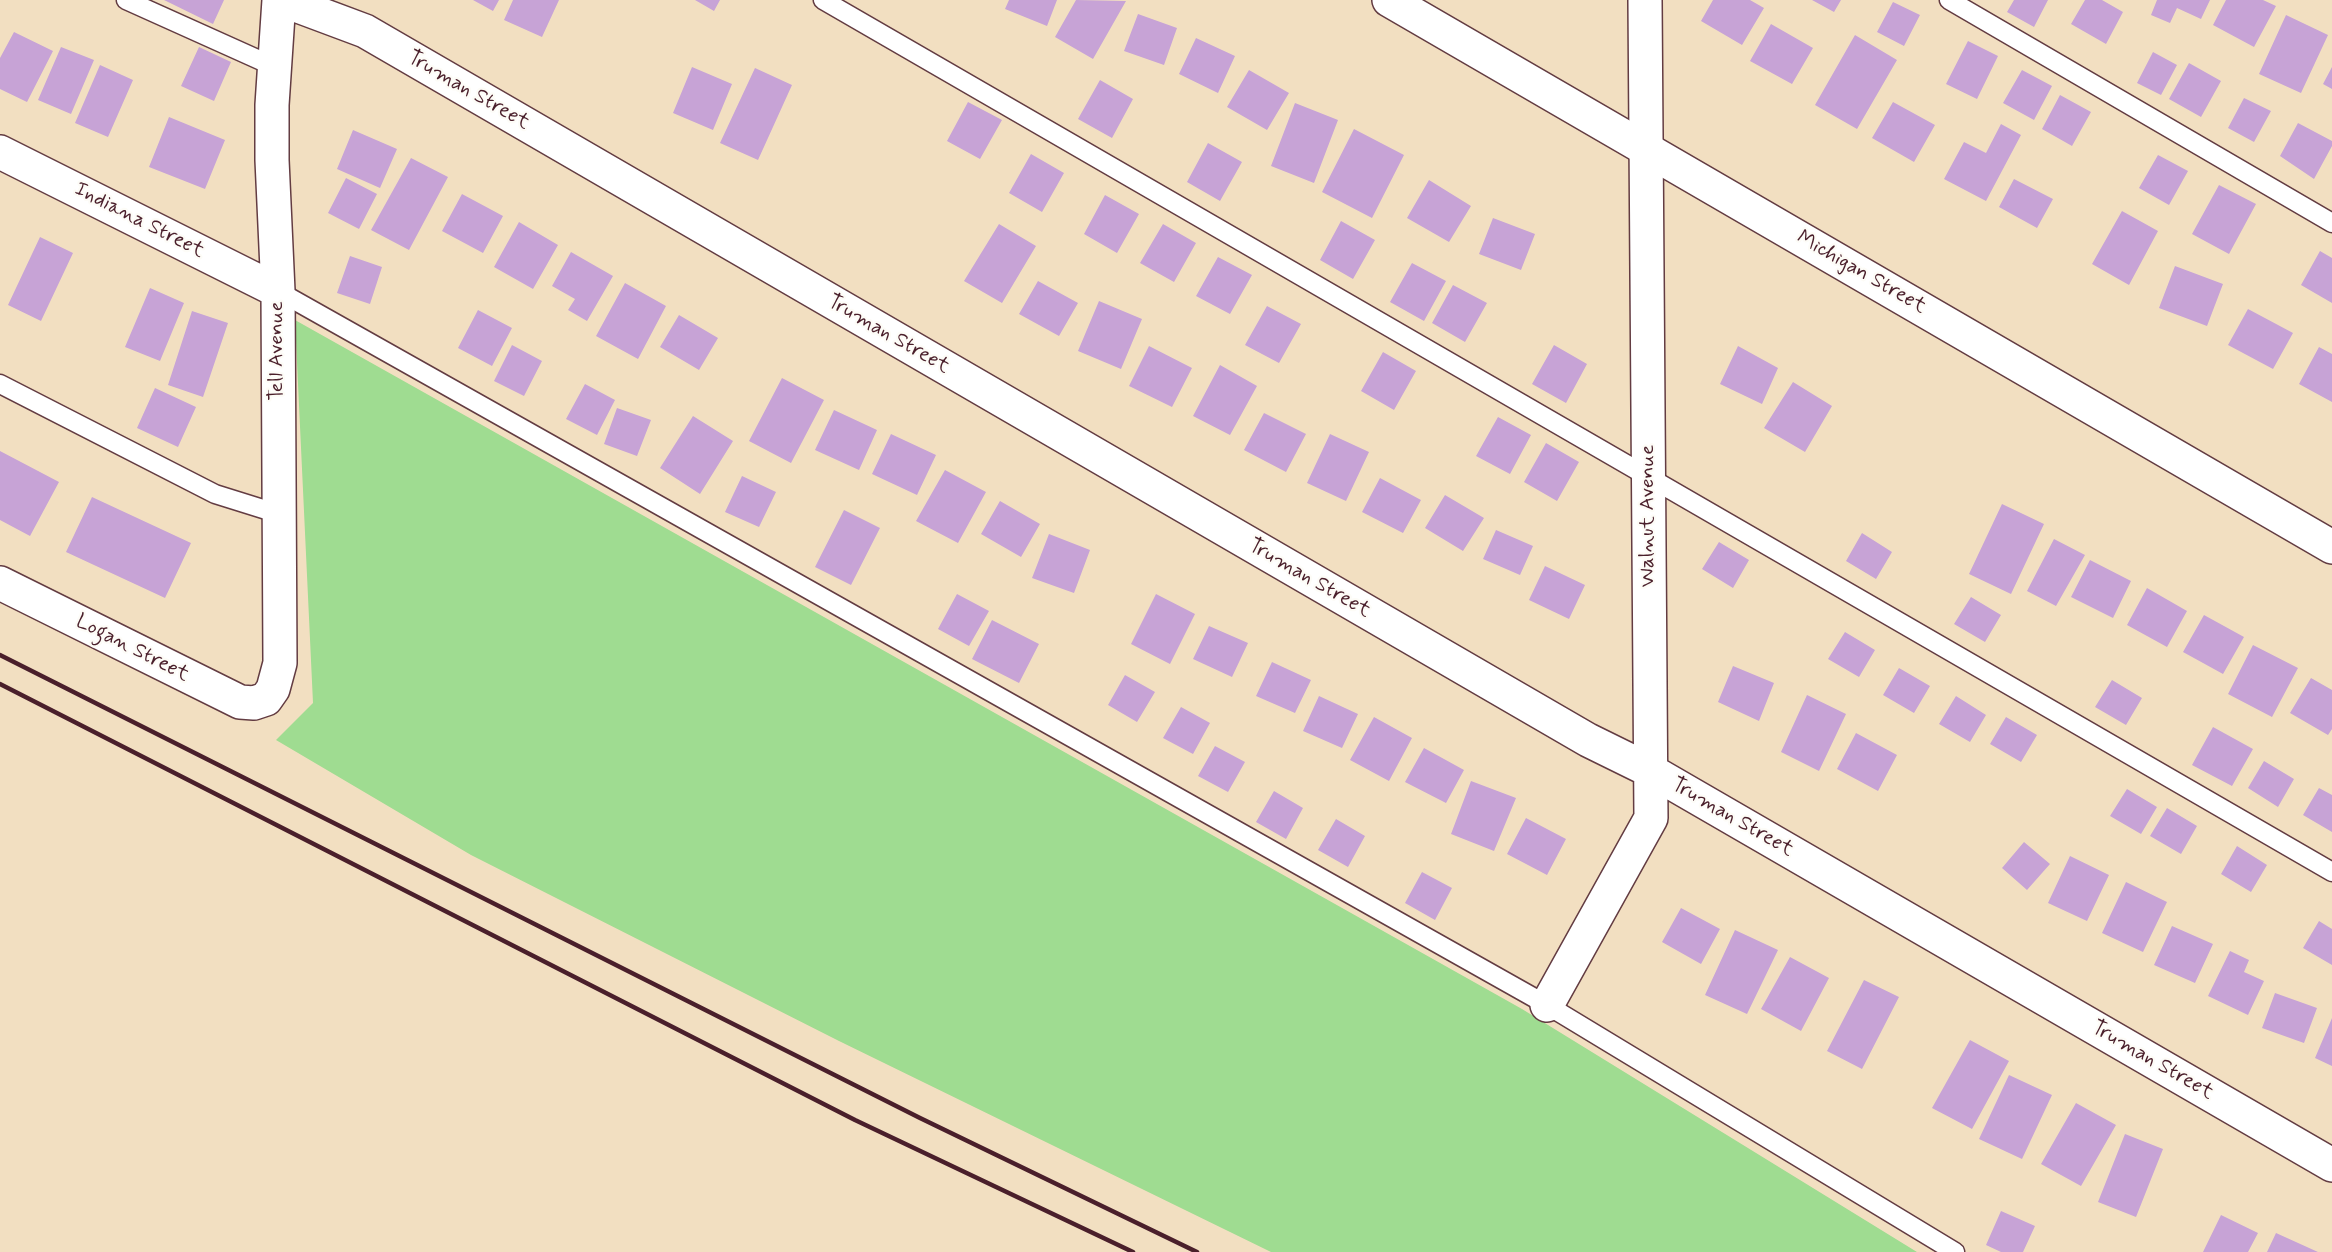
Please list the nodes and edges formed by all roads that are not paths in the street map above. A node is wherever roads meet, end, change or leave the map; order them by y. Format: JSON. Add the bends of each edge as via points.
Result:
{"nodes":[{"id":1,"x":126,"y":0,"type":"edge"},
{"id":2,"x":280,"y":0,"type":"edge"},
{"id":3,"x":823,"y":0,"type":"edge"},
{"id":4,"x":1389,"y":0,"type":"edge"},
{"id":5,"x":1645,"y":0,"type":"edge"},
{"id":6,"x":1949,"y":0,"type":"edge"},
{"id":7,"x":275,"y":67,"type":"junction"},
{"id":8,"x":1647,"y":149,"type":"junction"},
{"id":9,"x":0,"y":152,"type":"edge"},
{"id":10,"x":2332,"y":223,"type":"edge"},
{"id":11,"x":278,"y":291,"type":"junction"},
{"id":12,"x":0,"y":384,"type":"edge"},
{"id":13,"x":1649,"y":476,"type":"junction"},
{"id":14,"x":279,"y":514,"type":"junction"},
{"id":15,"x":2332,"y":546,"type":"edge"},
{"id":16,"x":0,"y":583,"type":"edge"},
{"id":17,"x":266,"y":699,"type":"joint"},
{"id":18,"x":1651,"y":771,"type":"junction"},
{"id":19,"x":2332,"y":872,"type":"edge"},
{"id":20,"x":1547,"y":1005,"type":"junction"},
{"id":21,"x":2332,"y":1166,"type":"edge"},
{"id":22,"x":1955,"y":1252,"type":"edge"}],
"edges":[{"from":1,"to":7,"type":"lane"},
{"from":2,"to":7,"type":"street","name":"Tell Avenue"},
{"from":2,"to":18,"type":"street","name":"Truman Street","via":[[365,31],[1588,740]]},
{"from":3,"to":13,"type":"lane"},
{"from":4,"to":8,"type":"street","name":"Michigan Street"},
{"from":5,"to":8,"type":"street","name":"Walnut Avenue"},
{"from":6,"to":10,"type":"lane"},
{"from":7,"to":11,"type":"street","name":"Tell Avenue","via":[[272,160]]},
{"from":8,"to":13,"type":"street","name":"Walnut Avenue"},
{"from":8,"to":15,"type":"street","name":"Michigan Street"},
{"from":9,"to":11,"type":"street","name":"Indiana Street"},
{"from":11,"to":14,"type":"street","name":"Tell Avenue"},
{"from":11,"to":20,"type":"lane"},
{"from":12,"to":14,"type":"lane","via":[[215,494]]},
{"from":13,"to":18,"type":"street","name":"Walnut Avenue"},
{"from":13,"to":19,"type":"lane"},
{"from":14,"to":17,"type":"street","name":"Tell Avenue","via":[[280,663]]},
{"from":16,"to":17,"type":"street","name":"Logan Street","via":[[225,696],[240,702]]},
{"from":18,"to":20,"type":"street","name":"Walnut Avenue","via":[[1651,818]]},
{"from":18,"to":21,"type":"street","name":"Truman Street"},
{"from":20,"to":22,"type":"lane"}]}
